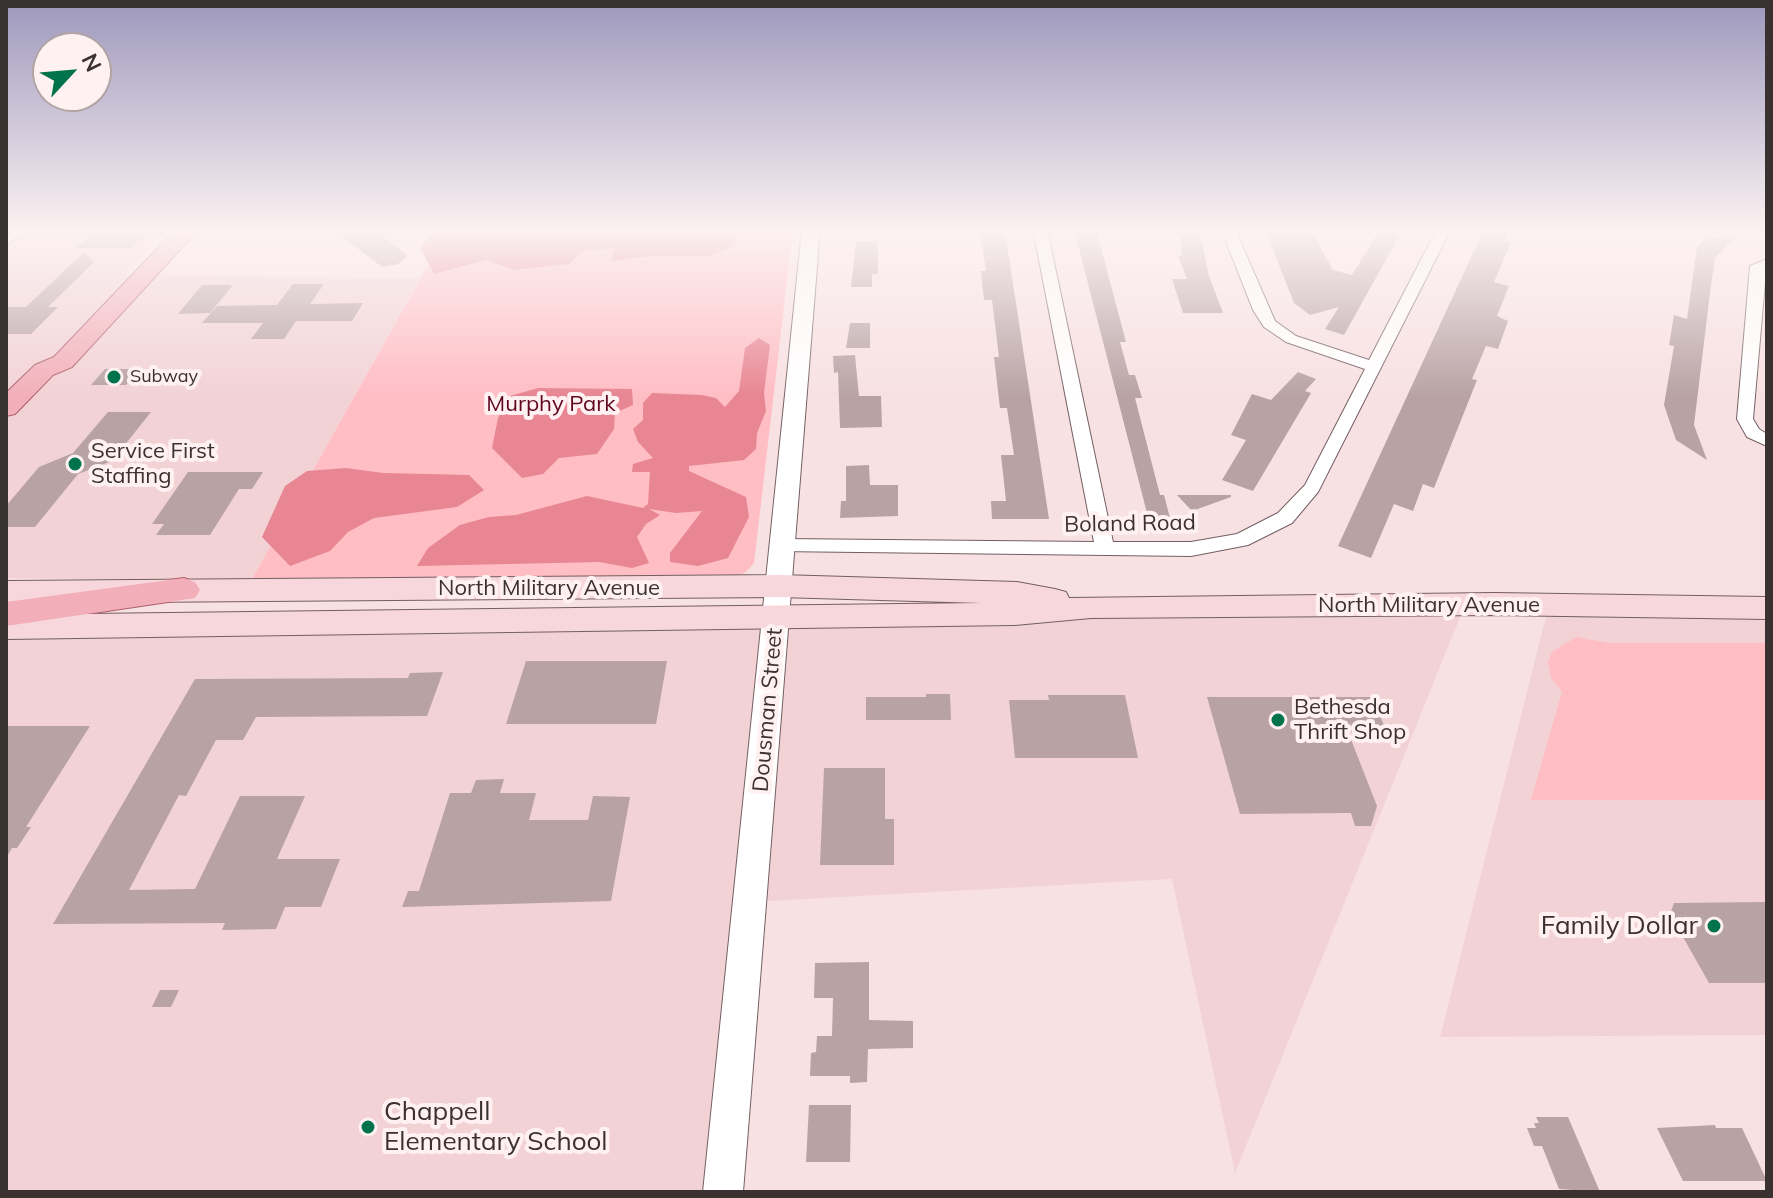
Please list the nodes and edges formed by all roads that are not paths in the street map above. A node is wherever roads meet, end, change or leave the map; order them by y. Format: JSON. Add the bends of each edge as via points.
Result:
{"nodes":[{"id":1,"x":135,"y":285,"type":"edge"},
{"id":2,"x":806,"y":285,"type":"edge"},
{"id":3,"x":1051,"y":285,"type":"edge"},
{"id":4,"x":1250,"y":285,"type":"edge"},
{"id":5,"x":1416,"y":285,"type":"edge"},
{"id":6,"x":1756,"y":285,"type":"edge"},
{"id":7,"x":63,"y":362,"type":"junction"},
{"id":8,"x":1374,"y":367,"type":"junction"},
{"id":9,"x":6,"y":408,"type":"edge"},
{"id":10,"x":6,"y":433,"type":"edge"},
{"id":11,"x":1767,"y":441,"type":"edge"},
{"id":12,"x":783,"y":546,"type":"junction"},
{"id":13,"x":1105,"y":550,"type":"junction"},
{"id":14,"x":184,"y":590,"type":"junction"},
{"id":15,"x":6,"y":592,"type":"edge"},
{"id":16,"x":778,"y":602,"type":"junction"},
{"id":17,"x":1767,"y":608,"type":"edge"},
{"id":18,"x":6,"y":614,"type":"edge"},
{"id":19,"x":6,"y":627,"type":"edge"},
{"id":20,"x":723,"y":1192,"type":"edge"}],
"edges":[{"from":1,"to":7,"type":"main road"},
{"from":2,"to":12,"type":"street","name":"Dousman Street"},
{"from":3,"to":13,"type":"street"},
{"from":4,"to":8,"type":"street","via":[[1269,324],[1291,339]]},
{"from":5,"to":8,"type":"street","name":"Boland Road"},
{"from":6,"to":11,"type":"street","via":[[1745,419],[1753,433]]},
{"from":7,"to":9,"type":"main road","via":[[44,370]]},
{"from":7,"to":10,"type":"main road","via":[[63,372]]},
{"from":8,"to":13,"type":"street","name":"Boland Road","via":[[1312,488],[1285,518],[1241,540],[1191,549]]},
{"from":12,"to":13,"type":"street","name":"Boland Road"},
{"from":12,"to":16,"type":"street","name":"Dousman Street"},
{"from":14,"to":15,"type":"main road","name":"North Military Avenue"},
{"from":14,"to":16,"type":"main road","name":"North Military Avenue"},
{"from":14,"to":18,"type":"main road"},
{"from":16,"to":17,"type":"main road","name":"North Military Avenue","via":[[1015,614],[1091,607]]},
{"from":16,"to":19,"type":"main road","name":"North Military Avenue"},
{"from":16,"to":20,"type":"street","name":"Dousman Street"}]}
